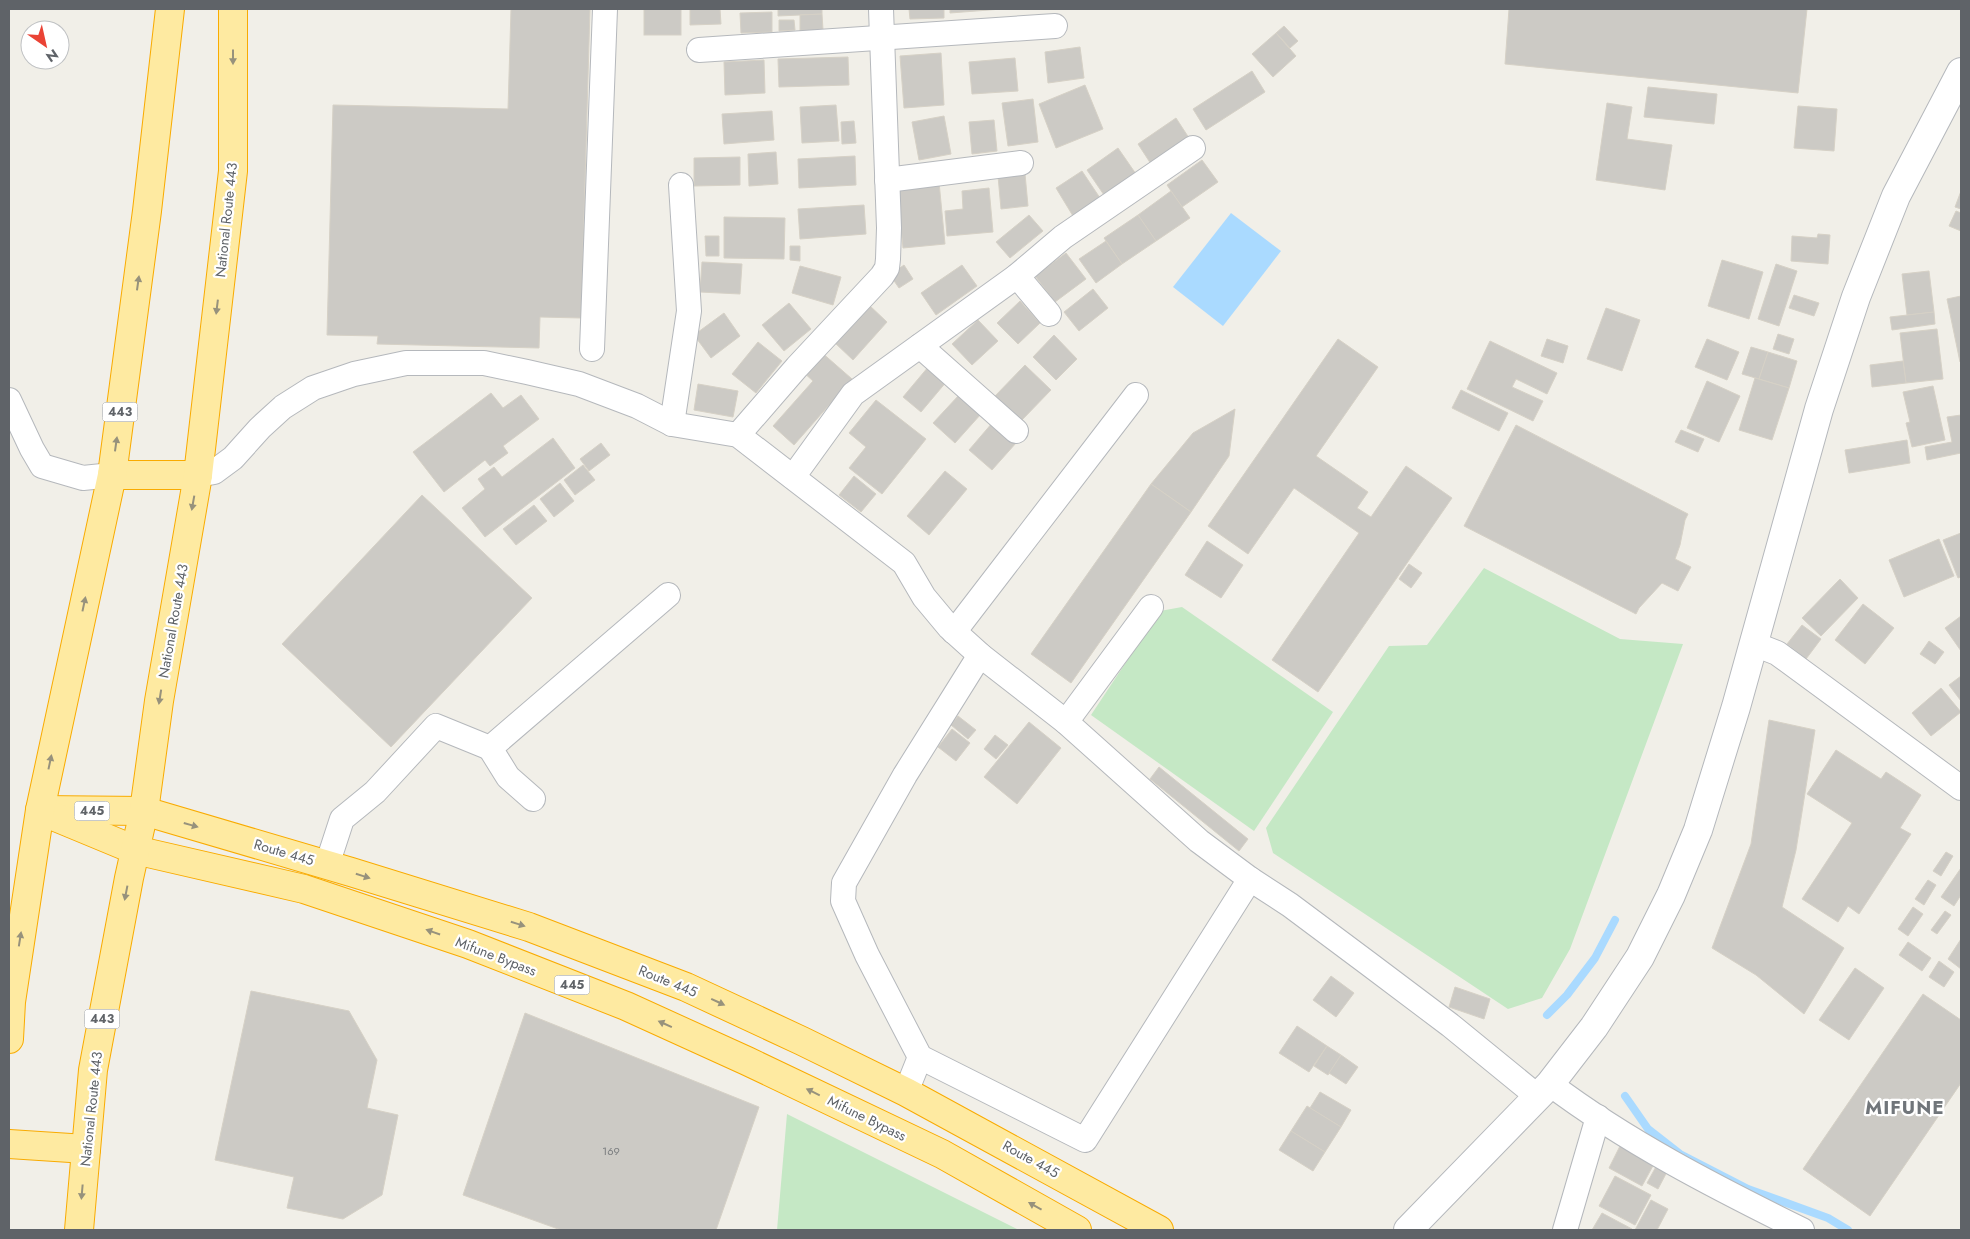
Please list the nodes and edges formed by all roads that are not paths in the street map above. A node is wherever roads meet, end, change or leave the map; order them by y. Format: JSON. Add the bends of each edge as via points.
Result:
{"nodes":[{"id":1,"x":170,"y":9,"type":"edge"},
{"id":2,"x":233,"y":9,"type":"edge"},
{"id":3,"x":605,"y":9,"type":"edge"},
{"id":4,"x":881,"y":9,"type":"edge"},
{"id":5,"x":1055,"y":26,"type":"dead end"},
{"id":6,"x":882,"y":37,"type":"junction"},
{"id":7,"x":699,"y":50,"type":"dead end"},
{"id":8,"x":1961,"y":72,"type":"edge"},
{"id":9,"x":1193,"y":148,"type":"dead end"},
{"id":10,"x":1021,"y":163,"type":"dead end"},
{"id":11,"x":887,"y":180,"type":"junction"},
{"id":12,"x":680,"y":186,"type":"dead end"},
{"id":13,"x":1017,"y":276,"type":"junction"},
{"id":14,"x":1049,"y":314,"type":"dead end"},
{"id":15,"x":920,"y":346,"type":"junction"},
{"id":16,"x":592,"y":349,"type":"dead end"},
{"id":17,"x":1136,"y":395,"type":"dead end"},
{"id":18,"x":9,"y":400,"type":"edge"},
{"id":19,"x":672,"y":424,"type":"junction"},
{"id":20,"x":1016,"y":430,"type":"dead end"},
{"id":21,"x":738,"y":436,"type":"junction"},
{"id":22,"x":112,"y":475,"type":"junction"},
{"id":23,"x":198,"y":475,"type":"junction"},
{"id":24,"x":793,"y":477,"type":"junction"},
{"id":25,"x":668,"y":595,"type":"dead end"},
{"id":26,"x":1151,"y":607,"type":"dead end"},
{"id":27,"x":954,"y":632,"type":"junction"},
{"id":28,"x":1754,"y":644,"type":"junction"},
{"id":29,"x":980,"y":655,"type":"junction"},
{"id":30,"x":1066,"y":722,"type":"junction"},
{"id":31,"x":490,"y":748,"type":"junction"},
{"id":32,"x":1961,"y":788,"type":"edge"},
{"id":33,"x":533,"y":799,"type":"dead end"},
{"id":34,"x":40,"y":810,"type":"junction"},
{"id":35,"x":144,"y":811,"type":"junction"},
{"id":36,"x":135,"y":850,"type":"junction"},
{"id":37,"x":327,"y":865,"type":"junction"},
{"id":38,"x":1250,"y":880,"type":"junction"},
{"id":39,"x":9,"y":1024,"type":"edge"},
{"id":40,"x":920,"y":1057,"type":"junction"},
{"id":41,"x":1544,"y":1090,"type":"junction"},
{"id":42,"x":906,"y":1092,"type":"junction"},
{"id":43,"x":1598,"y":1117,"type":"junction"},
{"id":44,"x":9,"y":1144,"type":"edge"},
{"id":45,"x":86,"y":1150,"type":"junction"},
{"id":46,"x":79,"y":1230,"type":"edge"},
{"id":47,"x":1078,"y":1230,"type":"edge"},
{"id":48,"x":1159,"y":1230,"type":"edge"},
{"id":49,"x":1408,"y":1230,"type":"edge"},
{"id":50,"x":1565,"y":1230,"type":"edge"},
{"id":51,"x":1802,"y":1230,"type":"edge"}],
"edges":[{"from":22,"to":1,"type":"highway","number":"443","one_way":true},
{"from":2,"to":23,"type":"highway","name":"National Route 443","number":"443","one_way":true,"via":[[233,171]]},
{"from":3,"to":16,"type":"street"},
{"from":4,"to":6,"type":"street"},
{"from":5,"to":6,"type":"street"},
{"from":6,"to":7,"type":"street"},
{"from":6,"to":11,"type":"street"},
{"from":8,"to":28,"type":"street","via":[[1896,196],[1856,297],[1819,409]]},
{"from":9,"to":13,"type":"street","via":[[1063,237]]},
{"from":10,"to":11,"type":"street"},
{"from":11,"to":21,"type":"street","via":[[887,268]]},
{"from":12,"to":19,"type":"street","via":[[689,311]]},
{"from":13,"to":14,"type":"street"},
{"from":13,"to":15,"type":"street"},
{"from":15,"to":20,"type":"street"},
{"from":15,"to":24,"type":"street","via":[[854,394]]},
{"from":17,"to":27,"type":"street"},
{"from":18,"to":22,"type":"street","via":[[42,466],[83,478]]},
{"from":19,"to":21,"type":"street"},
{"from":19,"to":23,"type":"street","via":[[637,406],[579,384],[553,378],[484,363],[406,363],[354,374],[313,388],[283,407],[233,458],[214,472]]},
{"from":21,"to":24,"type":"street"},
{"from":22,"to":23,"type":"highway"},
{"from":34,"to":22,"type":"highway","number":"443","one_way":true},
{"from":23,"to":35,"type":"highway","name":"National Route 443","number":"443","one_way":true,"via":[[159,701]]},
{"from":24,"to":27,"type":"street","via":[[904,563],[924,597]]},
{"from":25,"to":31,"type":"street"},
{"from":26,"to":30,"type":"street"},
{"from":27,"to":29,"type":"street"},
{"from":28,"to":32,"type":"street","via":[[1777,653]]},
{"from":28,"to":41,"type":"street","via":[[1698,830],[1672,895],[1640,958],[1594,1027]]},
{"from":29,"to":30,"type":"street"},
{"from":29,"to":40,"type":"street","via":[[905,775],[844,883],[843,901]]},
{"from":30,"to":38,"type":"street","via":[[1199,841]]},
{"from":31,"to":33,"type":"street","via":[[508,777]]},
{"from":31,"to":37,"type":"street","via":[[436,726],[375,792],[342,819]]},
{"from":34,"to":35,"type":"highway","number":"445"},
{"from":34,"to":36,"type":"highway","name":"Mifune Bypass","number":"445"},
{"from":39,"to":34,"type":"highway","number":"443","one_way":true},
{"from":35,"to":36,"type":"highway","name":"National Route 443","number":"443"},
{"from":35,"to":37,"type":"highway","name":"Route 445","number":"445","one_way":true},
{"from":36,"to":45,"type":"highway","name":"National Route 443","number":"443","one_way":true,"via":[[93,1070]]},
{"from":47,"to":36,"type":"highway","name":"Mifune Bypass","number":"445","one_way":true,"via":[[942,1154],[626,1006],[468,944],[304,889]]},
{"from":37,"to":42,"type":"highway","name":"Route 445","number":"445","one_way":true,"via":[[529,927],[686,987]]},
{"from":38,"to":40,"type":"street","via":[[1085,1140]]},
{"from":38,"to":41,"type":"street","via":[[1290,905],[1450,1025]]},
{"from":40,"to":42,"type":"street"},
{"from":41,"to":43,"type":"street"},
{"from":41,"to":49,"type":"street"},
{"from":42,"to":48,"type":"highway","name":"Route 445","number":"445"},
{"from":43,"to":50,"type":"street"},
{"from":43,"to":51,"type":"street","via":[[1698,1178]]},
{"from":44,"to":45,"type":"highway"},
{"from":45,"to":46,"type":"highway","name":"National Route 443","number":"443","one_way":true}]}
